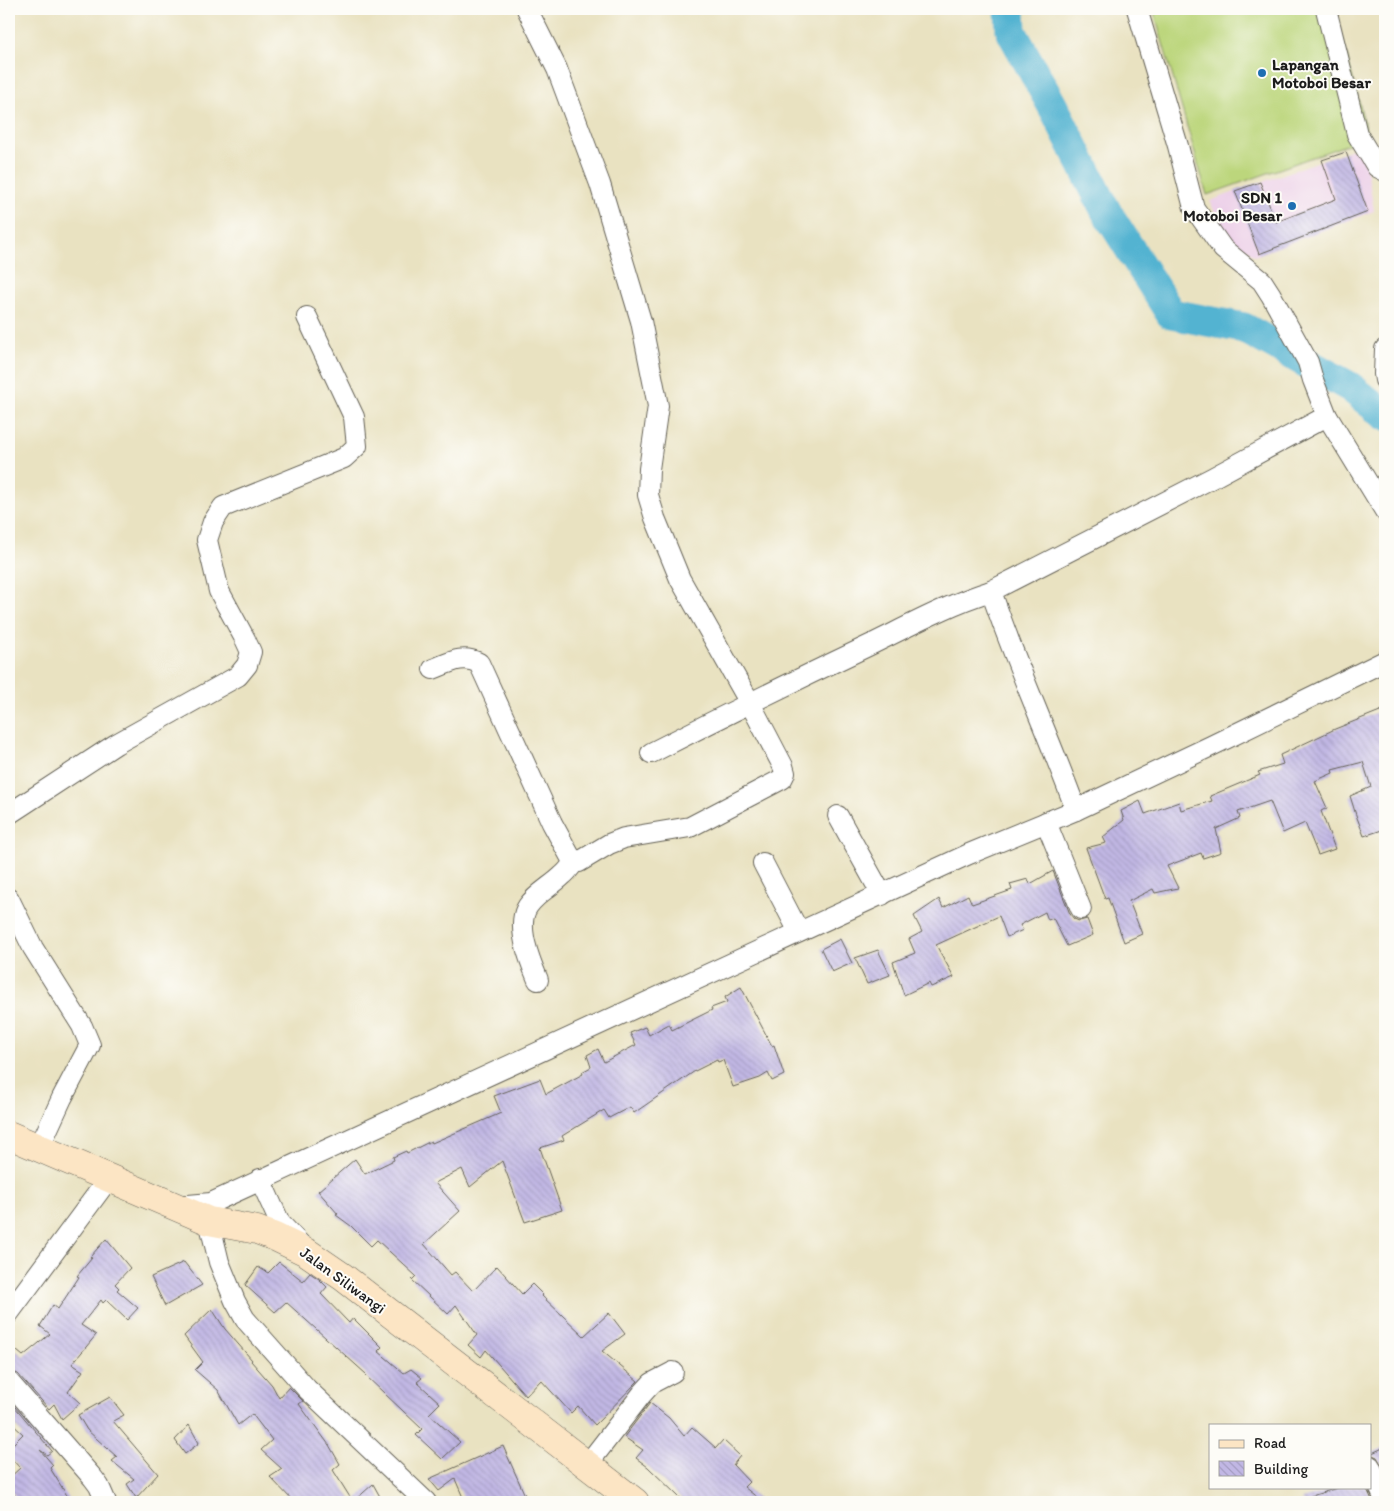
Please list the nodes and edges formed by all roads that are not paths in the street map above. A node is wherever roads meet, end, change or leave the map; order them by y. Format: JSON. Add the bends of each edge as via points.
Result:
{"nodes":[{"id":1,"x":527,"y":9,"type":"edge"},
{"id":2,"x":1137,"y":9,"type":"edge"},
{"id":3,"x":1326,"y":9,"type":"edge"},
{"id":4,"x":1385,"y":171,"type":"edge"},
{"id":5,"x":307,"y":317,"type":"dead end"},
{"id":6,"x":1385,"y":349,"type":"edge"},
{"id":7,"x":1385,"y":380,"type":"edge"},
{"id":8,"x":1327,"y":416,"type":"junction"},
{"id":9,"x":1385,"y":511,"type":"edge"},
{"id":10,"x":991,"y":590,"type":"junction"},
{"id":11,"x":1385,"y":661,"type":"edge"},
{"id":12,"x":433,"y":669,"type":"dead end"},
{"id":13,"x":750,"y":703,"type":"junction"},
{"id":14,"x":651,"y":752,"type":"dead end"},
{"id":15,"x":1076,"y":810,"type":"junction"},
{"id":16,"x":9,"y":814,"type":"edge"},
{"id":17,"x":838,"y":816,"type":"dead end"},
{"id":18,"x":1046,"y":822,"type":"junction"},
{"id":19,"x":576,"y":860,"type":"junction"},
{"id":20,"x":763,"y":863,"type":"dead end"},
{"id":21,"x":882,"y":895,"type":"junction"},
{"id":22,"x":9,"y":899,"type":"edge"},
{"id":23,"x":1081,"y":909,"type":"dead end"},
{"id":24,"x":799,"y":932,"type":"junction"},
{"id":25,"x":538,"y":980,"type":"dead end"},
{"id":26,"x":9,"y":1135,"type":"edge"},
{"id":27,"x":39,"y":1148,"type":"junction"},
{"id":28,"x":260,"y":1179,"type":"junction"},
{"id":29,"x":125,"y":1184,"type":"junction"},
{"id":30,"x":175,"y":1206,"type":"junction"},
{"id":31,"x":209,"y":1221,"type":"junction"},
{"id":32,"x":308,"y":1253,"type":"junction"},
{"id":33,"x":9,"y":1313,"type":"edge"},
{"id":34,"x":673,"y":1372,"type":"dead end"},
{"id":35,"x":9,"y":1382,"type":"edge"},
{"id":36,"x":587,"y":1465,"type":"junction"},
{"id":37,"x":1372,"y":1471,"type":"edge"},
{"id":38,"x":1385,"y":1500,"type":"edge"},
{"id":39,"x":106,"y":1502,"type":"edge"},
{"id":40,"x":426,"y":1502,"type":"edge"},
{"id":41,"x":635,"y":1502,"type":"edge"}],
"edges":[{"from":1,"to":13,"type":"street","via":[[557,69],[600,184],[642,321],[658,406],[648,495],[655,518],[680,579]]},
{"from":2,"to":8,"type":"street","via":[[1194,208],[1223,249],[1262,281],[1276,302],[1311,371]]},
{"from":3,"to":4,"type":"street","via":[[1357,134],[1371,160]]},
{"from":5,"to":16,"type":"street","via":[[354,416],[357,446],[344,458],[222,507],[213,522],[208,540],[219,592],[251,652],[247,666],[238,676],[116,744]]},
{"from":6,"to":7,"type":"street"},
{"from":8,"to":9,"type":"street"},
{"from":8,"to":10,"type":"street"},
{"from":10,"to":13,"type":"street","via":[[970,597]]},
{"from":10,"to":15,"type":"street"},
{"from":11,"to":15,"type":"street"},
{"from":12,"to":19,"type":"street","via":[[459,659],[470,658],[479,663],[552,823],[571,858]]},
{"from":13,"to":14,"type":"street"},
{"from":13,"to":19,"type":"street","via":[[783,766],[785,773],[782,779],[690,827],[624,838],[580,862]]},
{"from":15,"to":18,"type":"street"},
{"from":17,"to":21,"type":"street"},
{"from":18,"to":21,"type":"street"},
{"from":18,"to":23,"type":"street"},
{"from":19,"to":25,"type":"street","via":[[524,913],[528,956]]},
{"from":20,"to":24,"type":"street"},
{"from":21,"to":24,"type":"street"},
{"from":22,"to":27,"type":"street","via":[[33,948],[82,1026],[90,1045]]},
{"from":24,"to":28,"type":"street"},
{"from":26,"to":27,"type":"main road","name":"Jalan Siliwangi"},
{"from":27,"to":29,"type":"main road","name":"Jalan Siliwangi"},
{"from":28,"to":30,"type":"street","via":[[211,1202]]},
{"from":28,"to":32,"type":"street","via":[[280,1223]]},
{"from":29,"to":30,"type":"main road","name":"Jalan Siliwangi"},
{"from":29,"to":33,"type":"street"},
{"from":30,"to":31,"type":"main road","name":"Jalan Siliwangi"},
{"from":31,"to":32,"type":"main road","name":"Jalan Siliwangi","via":[[257,1230]]},
{"from":31,"to":40,"type":"street","via":[[219,1262],[245,1319],[306,1389]]},
{"from":32,"to":36,"type":"main road","name":"Jalan Siliwangi"},
{"from":34,"to":36,"type":"street","via":[[652,1383]]},
{"from":35,"to":39,"type":"street","via":[[93,1478]]},
{"from":36,"to":41,"type":"main road","name":"Jalan Siliwangi"},
{"from":37,"to":38,"type":"street"}]}
